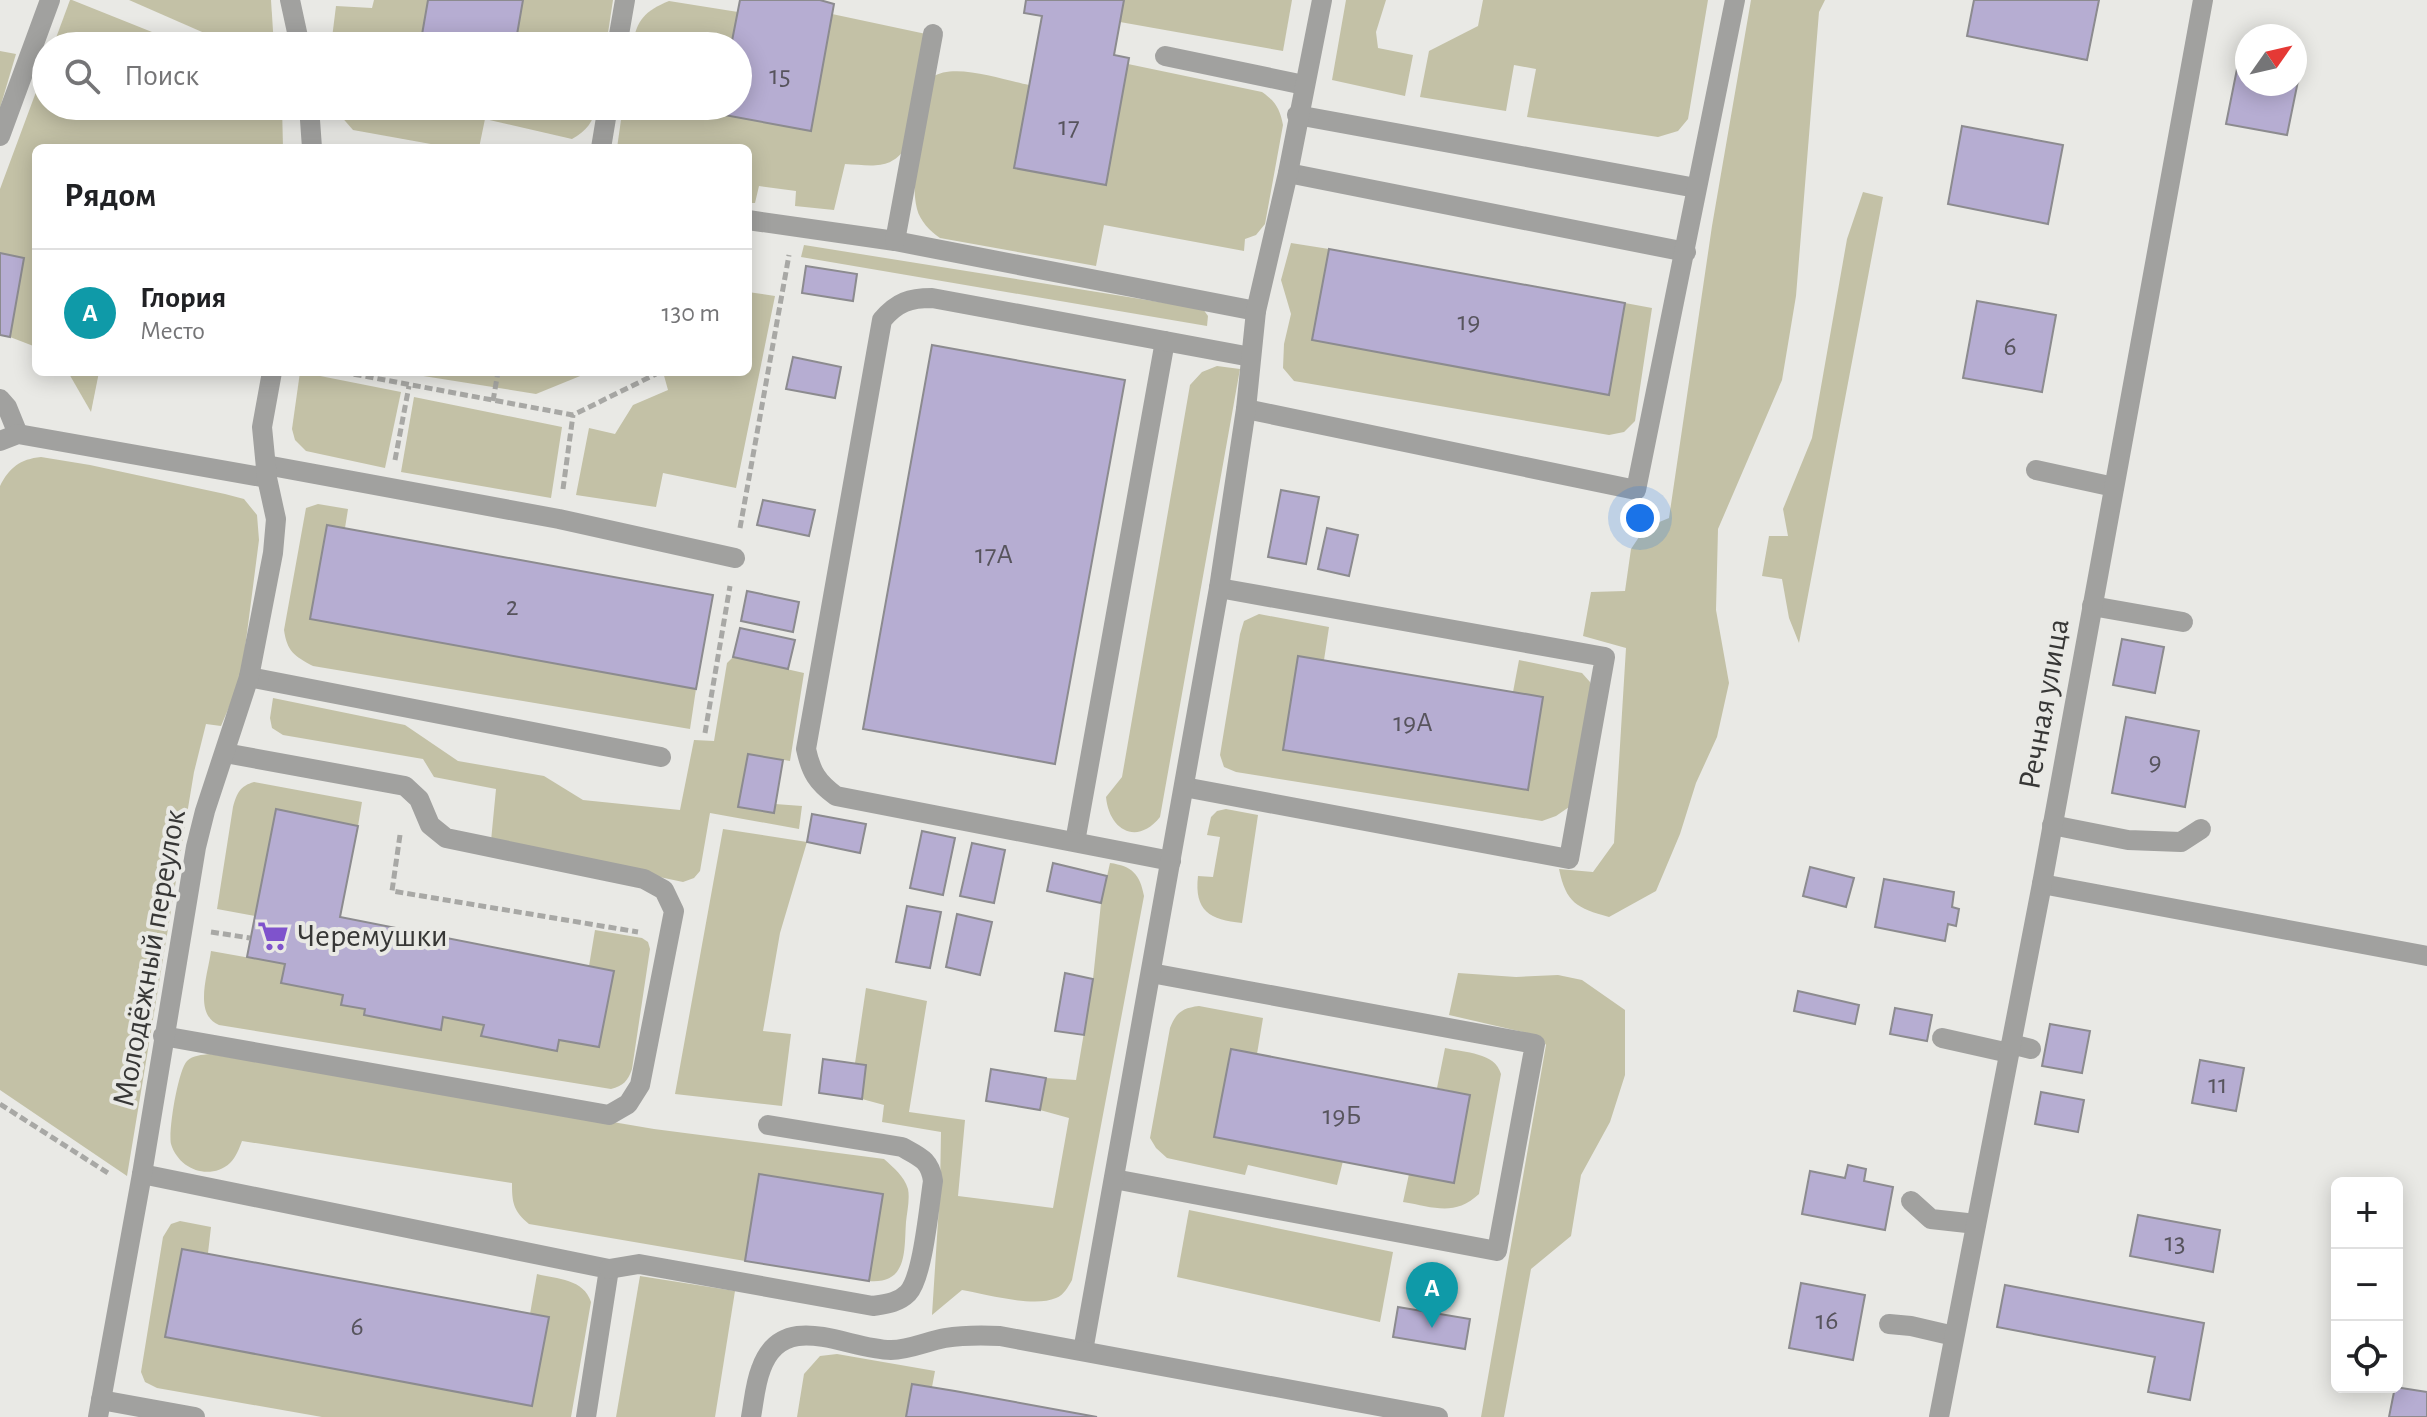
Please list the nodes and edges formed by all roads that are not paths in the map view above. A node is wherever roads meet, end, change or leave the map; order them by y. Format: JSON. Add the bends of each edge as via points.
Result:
{"nodes":[{"id":1,"x":50,"y":0,"type":"edge"},
{"id":2,"x":290,"y":0,"type":"edge"},
{"id":3,"x":625,"y":0,"type":"edge"},
{"id":4,"x":1322,"y":0,"type":"edge"},
{"id":5,"x":1735,"y":0,"type":"edge"},
{"id":6,"x":2203,"y":0,"type":"edge"},
{"id":7,"x":38,"y":32,"type":"edge"},
{"id":8,"x":297,"y":32,"type":"edge"},
{"id":9,"x":619,"y":32,"type":"edge"},
{"id":10,"x":933,"y":34,"type":"dead end"},
{"id":11,"x":32,"y":49,"type":"edge"},
{"id":12,"x":1165,"y":56,"type":"dead end"},
{"id":13,"x":1304,"y":85,"type":"junction"},
{"id":14,"x":1297,"y":115,"type":"junction"},
{"id":15,"x":310,"y":120,"type":"edge"},
{"id":16,"x":606,"y":120,"type":"edge"},
{"id":17,"x":0,"y":136,"type":"edge"},
{"id":18,"x":312,"y":144,"type":"edge"},
{"id":19,"x":602,"y":144,"type":"edge"},
{"id":20,"x":1288,"y":173,"type":"junction"},
{"id":21,"x":1696,"y":188,"type":"junction"},
{"id":22,"x":752,"y":221,"type":"edge"},
{"id":23,"x":895,"y":241,"type":"junction"},
{"id":24,"x":1686,"y":252,"type":"junction"},
{"id":25,"x":1256,"y":311,"type":"junction"},
{"id":26,"x":1165,"y":341,"type":"junction"},
{"id":27,"x":1251,"y":357,"type":"junction"},
{"id":28,"x":271,"y":376,"type":"edge"},
{"id":29,"x":0,"y":399,"type":"edge"},
{"id":30,"x":1246,"y":409,"type":"junction"},
{"id":31,"x":9,"y":437,"type":"edge"},
{"id":32,"x":2036,"y":470,"type":"dead end"},
{"id":33,"x":266,"y":471,"type":"junction"},
{"id":34,"x":2114,"y":487,"type":"junction"},
{"id":35,"x":735,"y":558,"type":"road end"},
{"id":36,"x":1219,"y":588,"type":"junction"},
{"id":37,"x":2092,"y":606,"type":"junction"},
{"id":38,"x":2183,"y":622,"type":"dead end"},
{"id":39,"x":249,"y":677,"type":"junction"},
{"id":40,"x":225,"y":753,"type":"junction"},
{"id":41,"x":661,"y":757,"type":"dead end"},
{"id":42,"x":1184,"y":787,"type":"junction"},
{"id":43,"x":2052,"y":825,"type":"junction"},
{"id":44,"x":2201,"y":829,"type":"dead end"},
{"id":45,"x":1075,"y":842,"type":"junction"},
{"id":46,"x":1171,"y":861,"type":"junction"},
{"id":47,"x":2042,"y":884,"type":"junction"},
{"id":48,"x":2427,"y":956,"type":"edge"},
{"id":49,"x":1151,"y":973,"type":"junction"},
{"id":50,"x":163,"y":1036,"type":"junction"},
{"id":51,"x":1942,"y":1038,"type":"dead end"},
{"id":52,"x":2010,"y":1048,"type":"junction"},
{"id":53,"x":2031,"y":1049,"type":"dead end"},
{"id":54,"x":768,"y":1125,"type":"dead end"},
{"id":55,"x":1114,"y":1179,"type":"junction"},
{"id":56,"x":140,"y":1184,"type":"junction"},
{"id":57,"x":1911,"y":1201,"type":"dead end"},
{"id":58,"x":1976,"y":1224,"type":"junction"},
{"id":59,"x":609,"y":1269,"type":"junction"},
{"id":60,"x":1889,"y":1324,"type":"dead end"},
{"id":61,"x":1954,"y":1336,"type":"junction"},
{"id":62,"x":1083,"y":1351,"type":"junction"},
{"id":63,"x":99,"y":1408,"type":"edge"},
{"id":64,"x":195,"y":1417,"type":"edge"},
{"id":65,"x":586,"y":1417,"type":"edge"},
{"id":66,"x":751,"y":1417,"type":"edge"},
{"id":67,"x":1438,"y":1417,"type":"edge"},
{"id":68,"x":1939,"y":1417,"type":"edge"}],
"edges":[{"from":1,"to":7,"type":"street"},
{"from":2,"to":8,"type":"street"},
{"from":3,"to":9,"type":"street"},
{"from":4,"to":13,"type":"street"},
{"from":5,"to":21,"type":"street"},
{"from":6,"to":34,"type":"street","name":"Речная улица"},
{"from":10,"to":23,"type":"street"},
{"from":11,"to":17,"type":"street"},
{"from":12,"to":13,"type":"street"},
{"from":13,"to":14,"type":"street"},
{"from":14,"to":20,"type":"street"},
{"from":14,"to":21,"type":"street"},
{"from":15,"to":18,"type":"street"},
{"from":16,"to":19,"type":"street"},
{"from":20,"to":24,"type":"street"},
{"from":20,"to":25,"type":"street"},
{"from":21,"to":24,"type":"street"},
{"from":22,"to":23,"type":"street"},
{"from":23,"to":25,"type":"street"},
{"from":24,"to":30,"type":"street","via":[[1636,490]]},
{"from":25,"to":27,"type":"street"},
{"from":26,"to":27,"type":"street"},
{"from":26,"to":45,"type":"street"},
{"from":26,"to":45,"type":"street","via":[[932,298],[912,298],[892,308],[879,335],[806,749],[811,772],[836,796]]},
{"from":27,"to":30,"type":"street"},
{"from":28,"to":33,"type":"street","name":"Молодёжный переулок","via":[[262,427]]},
{"from":29,"to":31,"type":"street","via":[[7,407]]},
{"from":30,"to":36,"type":"street"},
{"from":31,"to":33,"type":"street"},
{"from":32,"to":34,"type":"street"},
{"from":33,"to":35,"type":"street","via":[[559,519]]},
{"from":33,"to":39,"type":"street","name":"Молодёжный переулок","via":[[276,519]]},
{"from":34,"to":37,"type":"street","name":"Речная улица"},
{"from":36,"to":42,"type":"street"},
{"from":36,"to":42,"type":"street","via":[[1605,657],[1569,859]]},
{"from":37,"to":38,"type":"street"},
{"from":37,"to":43,"type":"street","name":"Речная улица"},
{"from":39,"to":40,"type":"street","name":"Молодёжный переулок"},
{"from":39,"to":41,"type":"street"},
{"from":40,"to":50,"type":"street","name":"Молодёжный переулок","via":[[196,847]]},
{"from":40,"to":50,"type":"street","via":[[405,786],[419,799],[430,825],[446,838],[644,879],[664,890],[674,911],[640,1085],[628,1104],[609,1115]]},
{"from":42,"to":46,"type":"street"},
{"from":43,"to":44,"type":"street","via":[[2128,840],[2181,842]]},
{"from":43,"to":47,"type":"street","name":"Речная улица"},
{"from":45,"to":46,"type":"street"},
{"from":46,"to":49,"type":"street"},
{"from":47,"to":48,"type":"street"},
{"from":47,"to":52,"type":"street","name":"Речная улица"},
{"from":49,"to":55,"type":"street"},
{"from":49,"to":55,"type":"street","via":[[1535,1044],[1497,1251]]},
{"from":50,"to":56,"type":"street","name":"Молодёжный переулок"},
{"from":51,"to":52,"type":"street"},
{"from":52,"to":53,"type":"street"},
{"from":52,"to":58,"type":"street","name":"Речная улица"},
{"from":54,"to":59,"type":"street","via":[[902,1147],[931,1168],[918,1276],[909,1292],[894,1303],[873,1306],[639,1264]]},
{"from":55,"to":62,"type":"street"},
{"from":56,"to":59,"type":"street"},
{"from":56,"to":63,"type":"street","name":"Молодёжный переулок"},
{"from":57,"to":58,"type":"street","via":[[1931,1219]]},
{"from":58,"to":61,"type":"street","name":"Речная улица"},
{"from":59,"to":65,"type":"street"},
{"from":60,"to":61,"type":"street"},
{"from":61,"to":68,"type":"street","name":"Речная улица"},
{"from":62,"to":66,"type":"street","via":[[986,1335],[893,1350],[808,1334],[788,1337],[770,1351],[760,1369]]},
{"from":62,"to":67,"type":"street"},
{"from":63,"to":64,"type":"street"}]}
